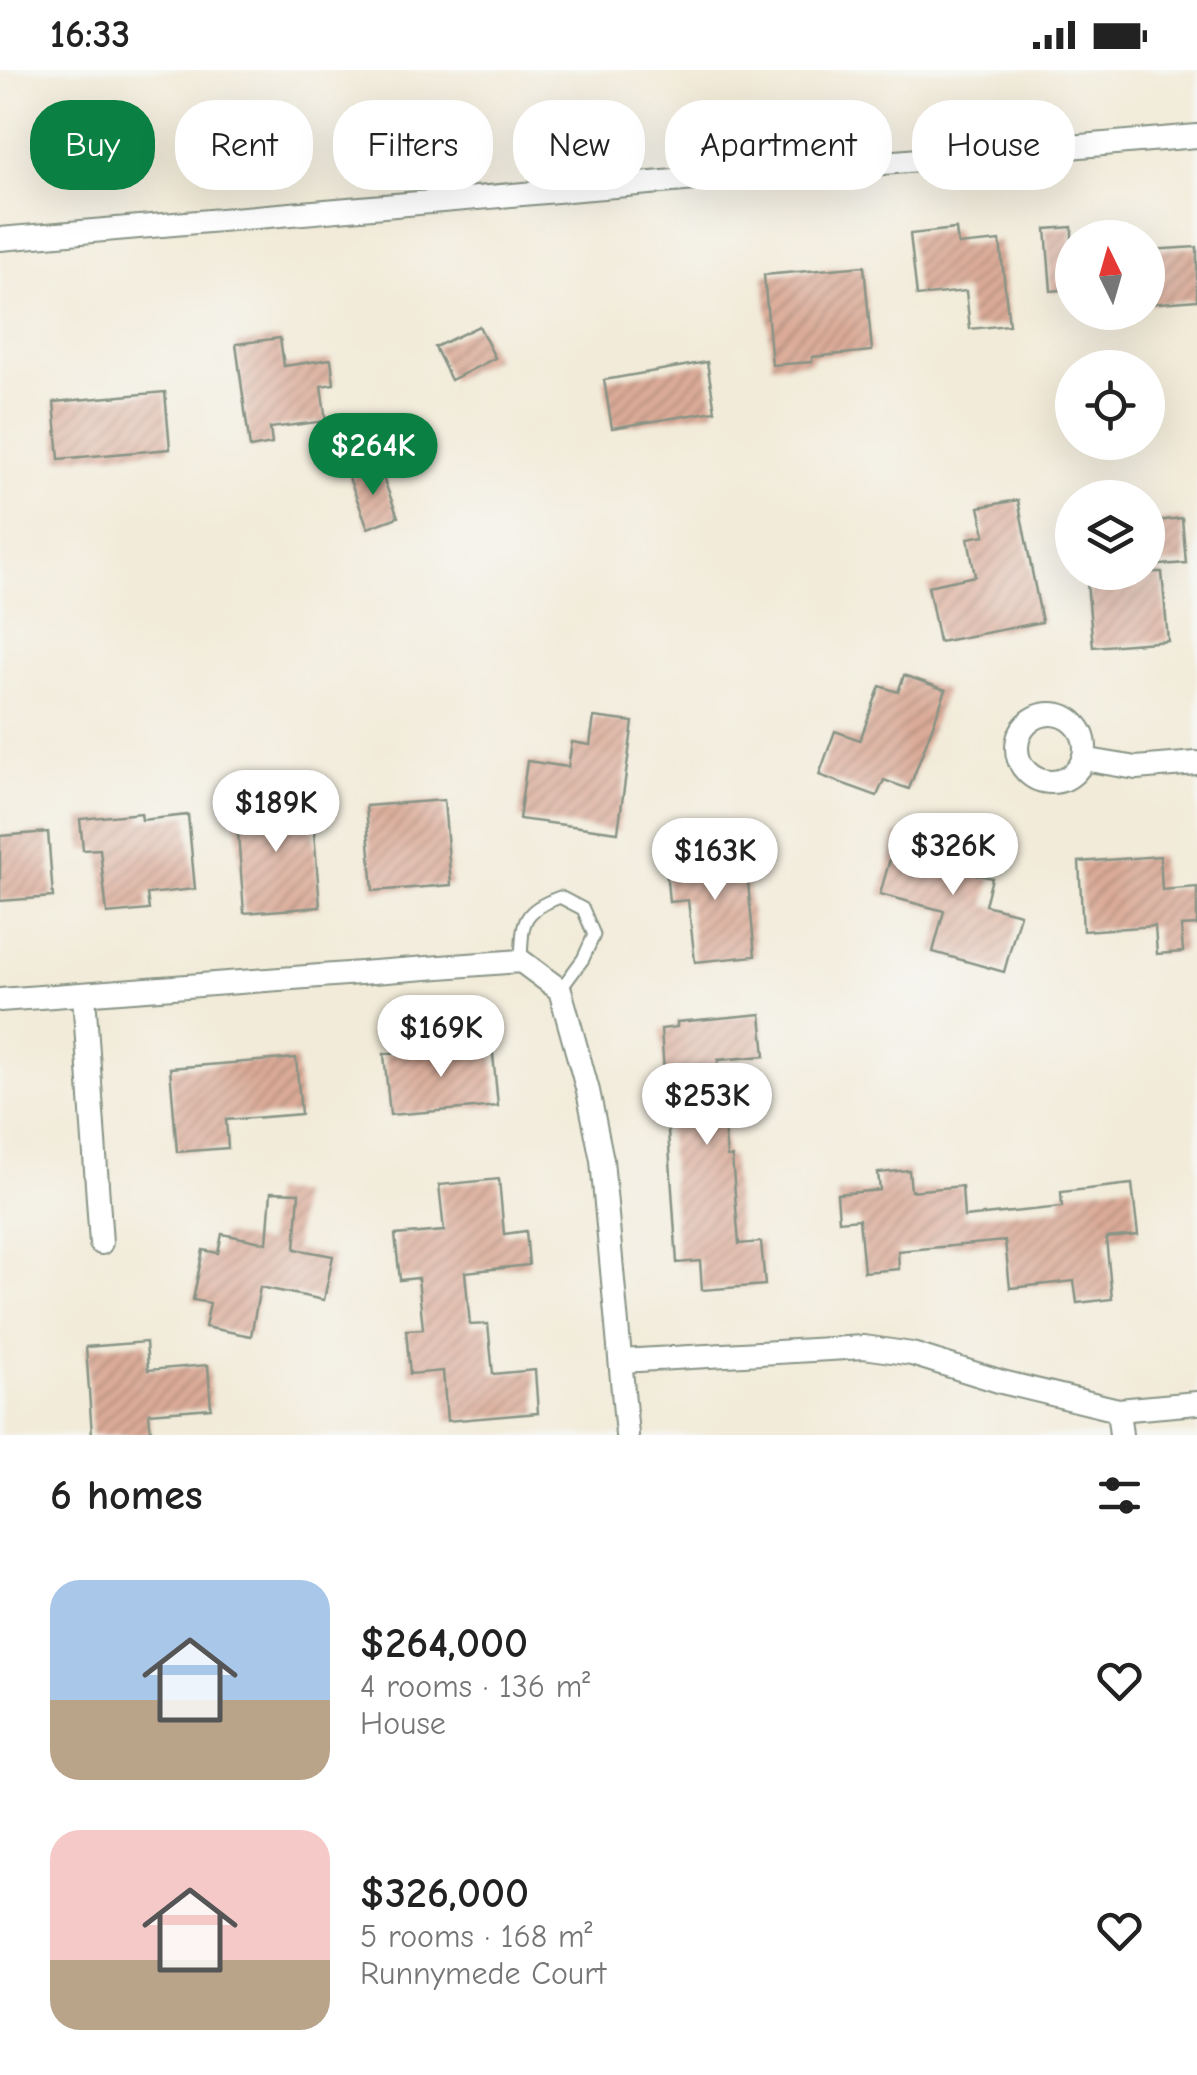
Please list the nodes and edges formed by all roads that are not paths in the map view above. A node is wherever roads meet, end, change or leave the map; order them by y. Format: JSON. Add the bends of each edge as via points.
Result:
{"nodes":[{"id":1,"x":1197,"y":136,"type":"edge"},
{"id":2,"x":0,"y":239,"type":"edge"},
{"id":3,"x":1083,"y":759,"type":"dead end"},
{"id":4,"x":1197,"y":763,"type":"edge"},
{"id":5,"x":521,"y":962,"type":"junction"},
{"id":6,"x":560,"y":990,"type":"junction"},
{"id":7,"x":84,"y":995,"type":"junction"},
{"id":8,"x":0,"y":1000,"type":"edge"},
{"id":9,"x":100,"y":1243,"type":"dead end"},
{"id":10,"x":621,"y":1362,"type":"junction"},
{"id":11,"x":1197,"y":1403,"type":"edge"},
{"id":12,"x":1118,"y":1410,"type":"junction"},
{"id":13,"x":627,"y":1435,"type":"edge"},
{"id":14,"x":1120,"y":1435,"type":"edge"}],
"edges":[{"from":1,"to":2,"type":"street"},
{"from":3,"to":4,"type":"street","via":[[1136,768]]},
{"from":5,"to":6,"type":"street"},
{"from":5,"to":6,"type":"lane","via":[[523,924],[536,906],[560,896],[583,909],[594,935]]},
{"from":5,"to":7,"type":"street"},
{"from":6,"to":10,"type":"street","via":[[602,1160]]},
{"from":7,"to":8,"type":"street"},
{"from":7,"to":9,"type":"street"},
{"from":10,"to":12,"type":"street","via":[[864,1348],[912,1354]]},
{"from":10,"to":13,"type":"street"},
{"from":11,"to":12,"type":"street"},
{"from":12,"to":14,"type":"street"}]}
